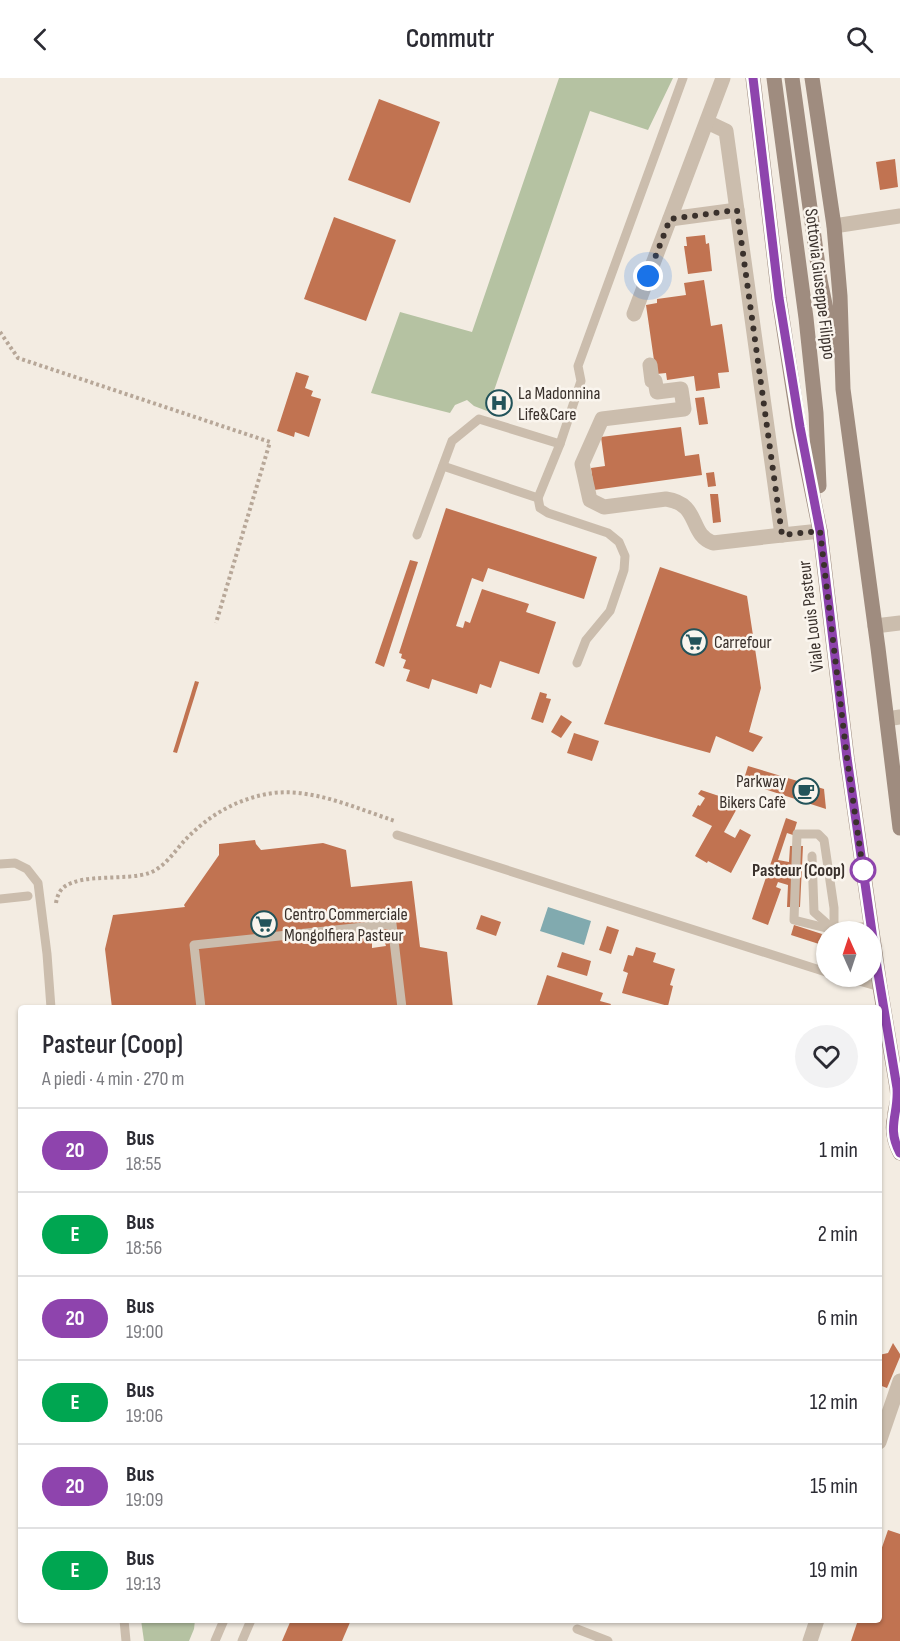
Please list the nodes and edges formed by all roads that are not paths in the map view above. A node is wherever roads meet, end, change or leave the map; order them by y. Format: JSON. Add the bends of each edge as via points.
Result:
{"nodes":[{"id":1,"x":682,"y":78,"type":"edge"},
{"id":2,"x":723,"y":78,"type":"edge"},
{"id":3,"x":753,"y":78,"type":"edge"},
{"id":4,"x":774,"y":78,"type":"edge"},
{"id":5,"x":792,"y":78,"type":"edge"},
{"id":6,"x":812,"y":78,"type":"edge"},
{"id":7,"x":707,"y":122,"type":"junction"},
{"id":8,"x":737,"y":210,"type":"junction"},
{"id":9,"x":900,"y":216,"type":"edge"},
{"id":10,"x":670,"y":219,"type":"junction"},
{"id":11,"x":834,"y":226,"type":"junction"},
{"id":12,"x":634,"y":314,"type":"dead end"},
{"id":13,"x":650,"y":365,"type":"dead end"},
{"id":14,"x":843,"y":390,"type":"junction"},
{"id":15,"x":560,"y":444,"type":"junction"},
{"id":16,"x":443,"y":466,"type":"junction"},
{"id":17,"x":538,"y":498,"type":"junction"},
{"id":18,"x":820,"y":531,"type":"junction"},
{"id":19,"x":417,"y":535,"type":"dead end"},
{"id":20,"x":782,"y":535,"type":"junction"},
{"id":21,"x":900,"y":623,"type":"edge"},
{"id":22,"x":875,"y":626,"type":"junction"},
{"id":23,"x":577,"y":663,"type":"dead end"},
{"id":24,"x":893,"y":718,"type":"edge"},
{"id":25,"x":900,"y":828,"type":"edge"},
{"id":26,"x":397,"y":835,"type":"dead end"},
{"id":27,"x":812,"y":856,"type":"dead end"},
{"id":28,"x":0,"y":864,"type":"edge"},
{"id":29,"x":28,"y":896,"type":"dead end"},
{"id":30,"x":0,"y":898,"type":"edge"},
{"id":31,"x":824,"y":921,"type":"edge"},
{"id":32,"x":870,"y":921,"type":"edge"},
{"id":33,"x":834,"y":930,"type":"edge"},
{"id":34,"x":816,"y":969,"type":"edge"},
{"id":35,"x":880,"y":987,"type":"edge"},
{"id":36,"x":51,"y":1005,"type":"edge"},
{"id":37,"x":201,"y":1005,"type":"edge"},
{"id":38,"x":402,"y":1005,"type":"edge"},
{"id":39,"x":898,"y":1109,"type":"edge"},
{"id":40,"x":900,"y":1153,"type":"edge"},
{"id":41,"x":900,"y":1381,"type":"edge"},
{"id":42,"x":882,"y":1433,"type":"edge"},
{"id":43,"x":124,"y":1623,"type":"edge"},
{"id":44,"x":223,"y":1623,"type":"edge"},
{"id":45,"x":250,"y":1623,"type":"edge"},
{"id":46,"x":816,"y":1623,"type":"edge"},
{"id":47,"x":577,"y":1629,"type":"dead end"},
{"id":48,"x":126,"y":1641,"type":"edge"},
{"id":49,"x":214,"y":1641,"type":"edge"},
{"id":50,"x":242,"y":1641,"type":"edge"},
{"id":51,"x":609,"y":1641,"type":"edge"},
{"id":52,"x":810,"y":1641,"type":"edge"}],
"edges":[{"from":1,"to":15,"type":"lane","via":[[578,366],[581,381]]},
{"from":2,"to":7,"type":"street"},
{"from":3,"to":18,"type":"main road","name":"Viale Louis Pasteur","via":[[779,298]]},
{"from":4,"to":18,"type":"main road","name":"Sottovia Giuseppe Filippo","via":[[814,389]]},
{"from":5,"to":14,"type":"main road","name":"Sottovia Giuseppe Filippo","via":[[820,280]]},
{"from":6,"to":11,"type":"main road"},
{"from":7,"to":8,"type":"street","via":[[726,131]]},
{"from":7,"to":10,"type":"street"},
{"from":8,"to":10,"type":"street"},
{"from":8,"to":20,"type":"street"},
{"from":9,"to":11,"type":"street"},
{"from":10,"to":12,"type":"street"},
{"from":11,"to":14,"type":"main road"},
{"from":13,"to":20,"type":"street","via":[[657,392],[681,389],[684,409],[602,420],[582,464],[590,500],[604,507],[666,499],[681,503],[704,537],[713,543]]},
{"from":14,"to":22,"type":"main road"},
{"from":15,"to":16,"type":"lane","via":[[479,419],[452,441]]},
{"from":15,"to":17,"type":"lane"},
{"from":16,"to":17,"type":"lane"},
{"from":16,"to":19,"type":"lane"},
{"from":17,"to":23,"type":"lane","via":[[540,508],[548,513],[608,533],[619,542],[625,556],[610,611],[586,640]]},
{"from":18,"to":20,"type":"street"},
{"from":18,"to":32,"type":"main road","name":"Viale Louis Pasteur"},
{"from":21,"to":22,"type":"street"},
{"from":22,"to":24,"type":"main road"},
{"from":24,"to":25,"type":"main road"},
{"from":26,"to":34,"type":"lane"},
{"from":27,"to":31,"type":"lane","via":[[814,912]]},
{"from":28,"to":36,"type":"lane","via":[[15,863],[27,869],[38,883]]},
{"from":29,"to":30,"type":"lane"},
{"from":33,"to":33,"type":"lane","via":[[824,840],[818,834],[796,834],[794,920]]},
{"from":35,"to":39,"type":"main road","name":"Viale Louis Pasteur"},
{"from":37,"to":38,"type":"lane","via":[[194,945],[392,924]]},
{"from":39,"to":40,"type":"main road","name":"Viale Louis Pasteur","via":[[892,1128]]},
{"from":41,"to":42,"type":"street"},
{"from":43,"to":48,"type":"lane"},
{"from":44,"to":49,"type":"lane"},
{"from":45,"to":50,"type":"lane"},
{"from":46,"to":52,"type":"street"},
{"from":47,"to":51,"type":"lane"}]}
